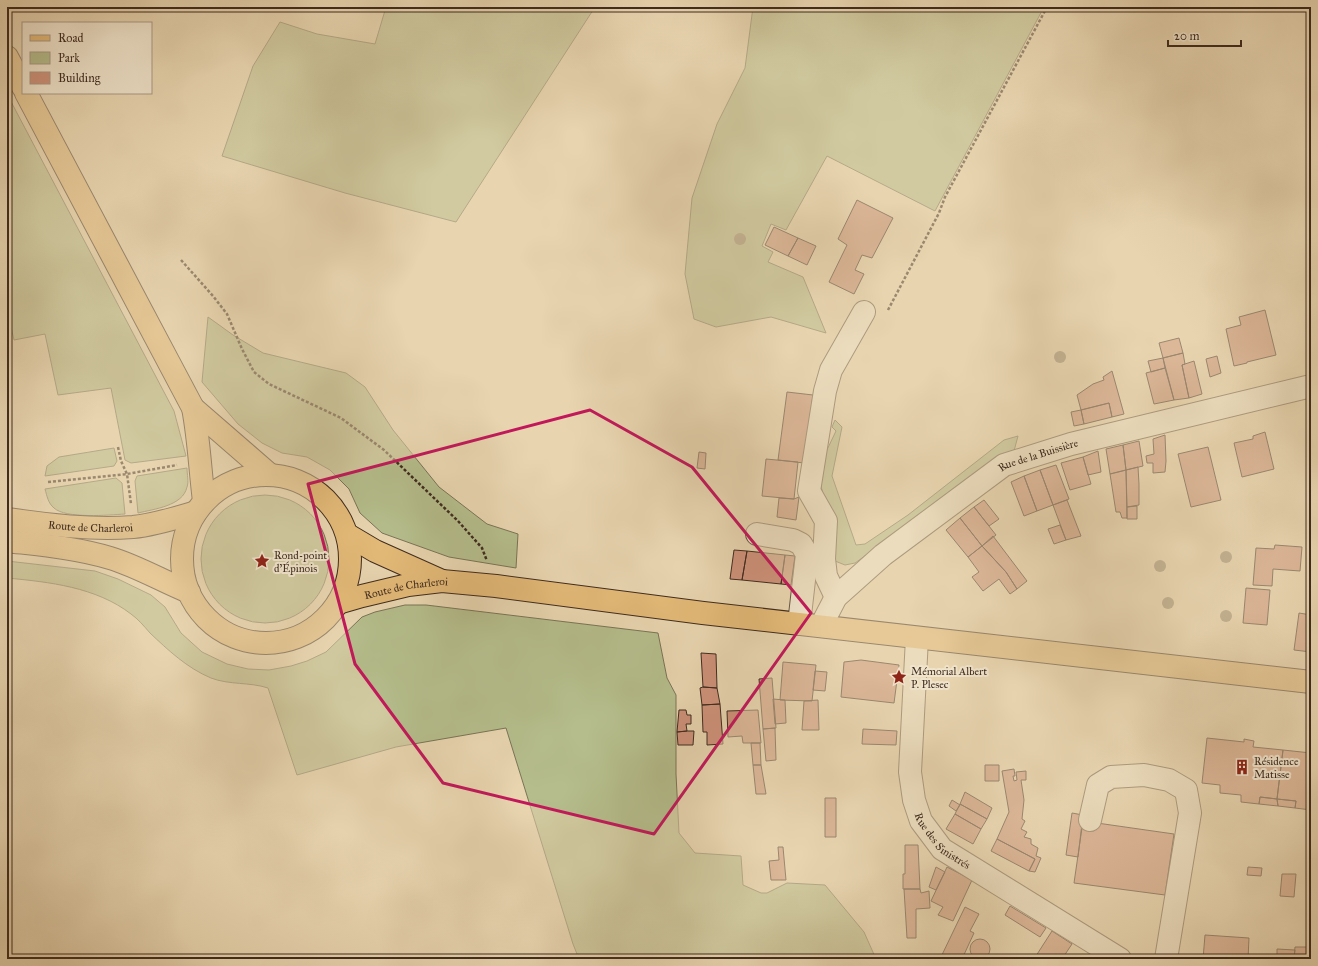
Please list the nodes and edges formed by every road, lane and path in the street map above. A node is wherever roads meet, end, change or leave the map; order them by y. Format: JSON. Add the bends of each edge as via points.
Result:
{"nodes":[{"id":1,"x":1046,"y":7,"type":"edge"},
{"id":2,"x":7,"y":57,"type":"edge"},
{"id":3,"x":22,"y":85,"type":"edge"},
{"id":4,"x":27,"y":94,"type":"edge"},
{"id":5,"x":181,"y":260,"type":"dead end"},
{"id":6,"x":864,"y":312,"type":"dead end"},
{"id":7,"x":887,"y":312,"type":"dead end"},
{"id":8,"x":1311,"y":386,"type":"edge"},
{"id":9,"x":193,"y":408,"type":"junction"},
{"id":10,"x":199,"y":461,"type":"junction"},
{"id":11,"x":269,"y":474,"type":"junction"},
{"id":12,"x":48,"y":482,"type":"dead end"},
{"id":13,"x":200,"y":507,"type":"junction"},
{"id":14,"x":7,"y":519,"type":"edge"},
{"id":15,"x":757,"y":534,"type":"dead end"},
{"id":16,"x":348,"y":535,"type":"junction"},
{"id":17,"x":7,"y":541,"type":"edge"},
{"id":18,"x":442,"y":581,"type":"junction"},
{"id":19,"x":496,"y":586,"type":"junction"},
{"id":20,"x":189,"y":592,"type":"junction"},
{"id":21,"x":836,"y":597,"type":"junction"},
{"id":22,"x":338,"y":603,"type":"junction"},
{"id":23,"x":799,"y":624,"type":"junction"},
{"id":24,"x":821,"y":626,"type":"junction"},
{"id":25,"x":917,"y":638,"type":"junction"},
{"id":26,"x":1311,"y":682,"type":"edge"},
{"id":27,"x":1090,"y":820,"type":"dead end"},
{"id":28,"x":1120,"y":959,"type":"edge"},
{"id":29,"x":1166,"y":959,"type":"edge"}],
"edges":[{"from":1,"to":7,"type":"path"},
{"from":2,"to":3,"type":"main road"},
{"from":4,"to":9,"type":"main road"},
{"from":5,"to":19,"type":"path","via":[[227,314],[254,372],[269,384],[342,418],[384,450],[458,521],[482,548]]},
{"from":6,"to":21,"type":"street","via":[[831,370],[825,391],[809,491],[826,521],[826,576]]},
{"from":8,"to":21,"type":"street","name":"Rue de la Buissière","via":[[1071,444],[1004,465],[883,555]]},
{"from":9,"to":10,"type":"main road"},
{"from":9,"to":11,"type":"main road"},
{"from":10,"to":12,"type":"path","via":[[127,474]]},
{"from":10,"to":13,"type":"main road"},
{"from":11,"to":13,"type":"main road","name":"Route de Charleroi","via":[[245,477],[223,487]]},
{"from":11,"to":16,"type":"main road","name":"Route de Charleroi","via":[[295,479],[318,492],[336,511]]},
{"from":13,"to":14,"type":"main road","name":"Route de Charleroi","via":[[166,521],[134,526],[89,528]]},
{"from":13,"to":20,"type":"main road","name":"Route de Charleroi","via":[[183,543],[184,576]]},
{"from":15,"to":23,"type":"street","via":[[793,540],[801,544],[807,554]]},
{"from":16,"to":18,"type":"main road","name":"Route de Charleroi","via":[[375,551]]},
{"from":16,"to":22,"type":"main road","name":"Route de Charleroi","via":[[351,552],[350,570],[346,588]]},
{"from":17,"to":20,"type":"main road","via":[[110,558]]},
{"from":18,"to":19,"type":"main road"},
{"from":18,"to":22,"type":"main road","name":"Route de Charleroi","via":[[395,588]]},
{"from":19,"to":23,"type":"main road"},
{"from":20,"to":22,"type":"main road","name":"Route de Charleroi","via":[[203,614],[223,631],[247,641],[273,643],[299,637],[316,627]]},
{"from":21,"to":24,"type":"street","name":"Rue de la Buissière"},
{"from":23,"to":24,"type":"main road"},
{"from":24,"to":25,"type":"main road"},
{"from":25,"to":26,"type":"main road"},
{"from":25,"to":28,"type":"street","name":"Rue des Sinistrés","via":[[910,772],[914,800],[921,821],[942,849]]},
{"from":27,"to":29,"type":"street","via":[[1098,785],[1111,777],[1144,775],[1169,780],[1186,790],[1190,813]]}]}
